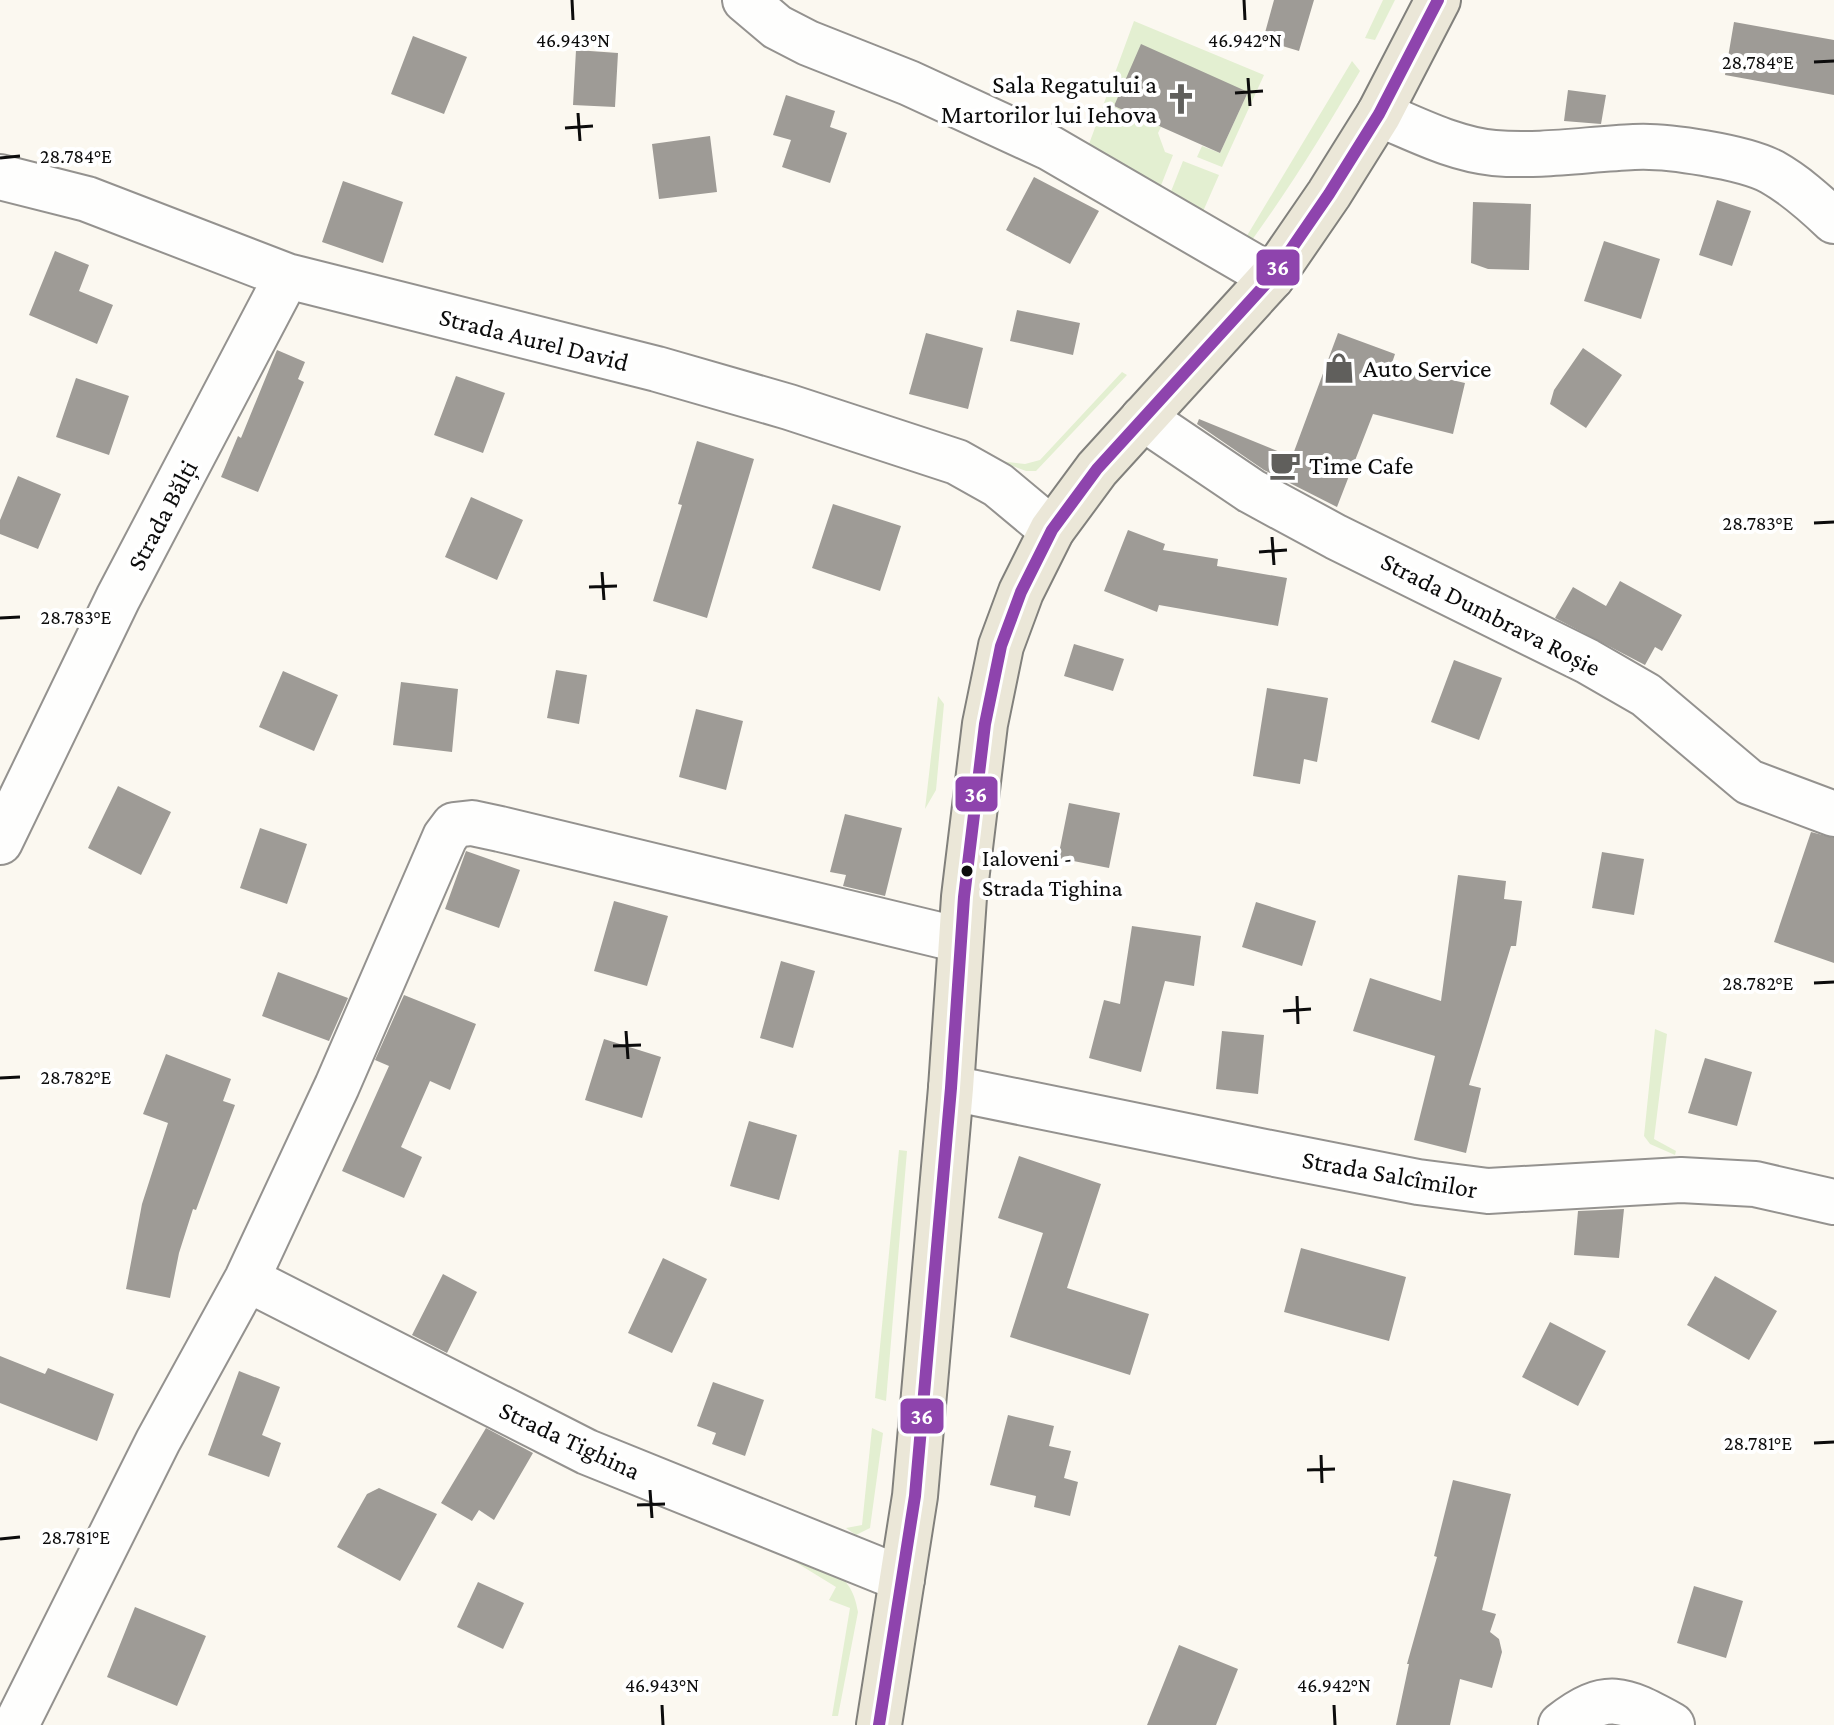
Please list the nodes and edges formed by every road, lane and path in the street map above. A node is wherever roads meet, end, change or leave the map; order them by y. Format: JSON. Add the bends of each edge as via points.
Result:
{"nodes":[{"id":1,"x":745,"y":0,"type":"edge"},
{"id":2,"x":1438,"y":0,"type":"edge"},
{"id":3,"x":1379,"y":114,"type":"junction"},
{"id":4,"x":0,"y":177,"type":"edge"},
{"id":5,"x":1834,"y":221,"type":"edge"},
{"id":6,"x":287,"y":276,"type":"junction"},
{"id":7,"x":1272,"y":277,"type":"junction"},
{"id":8,"x":1143,"y":418,"type":"junction"},
{"id":9,"x":1052,"y":530,"type":"junction"},
{"id":10,"x":1834,"y":814,"type":"edge"},
{"id":11,"x":0,"y":842,"type":"edge"},
{"id":12,"x":960,"y":940,"type":"junction"},
{"id":13,"x":951,"y":1088,"type":"junction"},
{"id":14,"x":1834,"y":1202,"type":"edge"},
{"id":15,"x":247,"y":1279,"type":"junction"},
{"id":16,"x":902,"y":1579,"type":"junction"},
{"id":17,"x":16,"y":1725,"type":"edge"},
{"id":18,"x":879,"y":1725,"type":"edge"},
{"id":19,"x":1561,"y":1725,"type":"edge"},
{"id":20,"x":1672,"y":1725,"type":"edge"}],
"edges":[{"from":1,"to":7,"type":"street","via":[[777,27],[808,43],[1050,148]]},
{"from":2,"to":3,"type":"main road"},
{"from":3,"to":5,"type":"street","via":[[1462,147],[1494,153],[1638,147],[1699,152],[1769,170]]},
{"from":3,"to":7,"type":"main road"},
{"from":4,"to":6,"type":"street","name":"Strada Aurel David","via":[[87,199]]},
{"from":6,"to":9,"type":"street","name":"Strada Aurel David","via":[[657,369],[957,462],[998,485]]},
{"from":6,"to":11,"type":"street","name":"Strada Bălți","via":[[118,598]]},
{"from":7,"to":8,"type":"main road"},
{"from":8,"to":9,"type":"main road"},
{"from":8,"to":10,"type":"street","name":"Strada Dumbrava Roșie","via":[[1251,491],[1646,695],[1749,782]]},
{"from":9,"to":12,"type":"main road","via":[[1001,646],[983,735]]},
{"from":12,"to":13,"type":"main road"},
{"from":12,"to":15,"type":"street","via":[[500,829],[454,825]]},
{"from":13,"to":14,"type":"street","name":"Strada Salcîmilor","via":[[1418,1182],[1474,1189],[1681,1180],[1755,1184]]},
{"from":13,"to":16,"type":"main road","via":[[925,1414]]},
{"from":15,"to":16,"type":"street","name":"Strada Tighina","via":[[587,1452]]},
{"from":15,"to":17,"type":"street","via":[[158,1441]]},
{"from":16,"to":18,"type":"main road"},
{"from":19,"to":20,"type":"street","via":[[1581,1709],[1620,1701]]}]}
